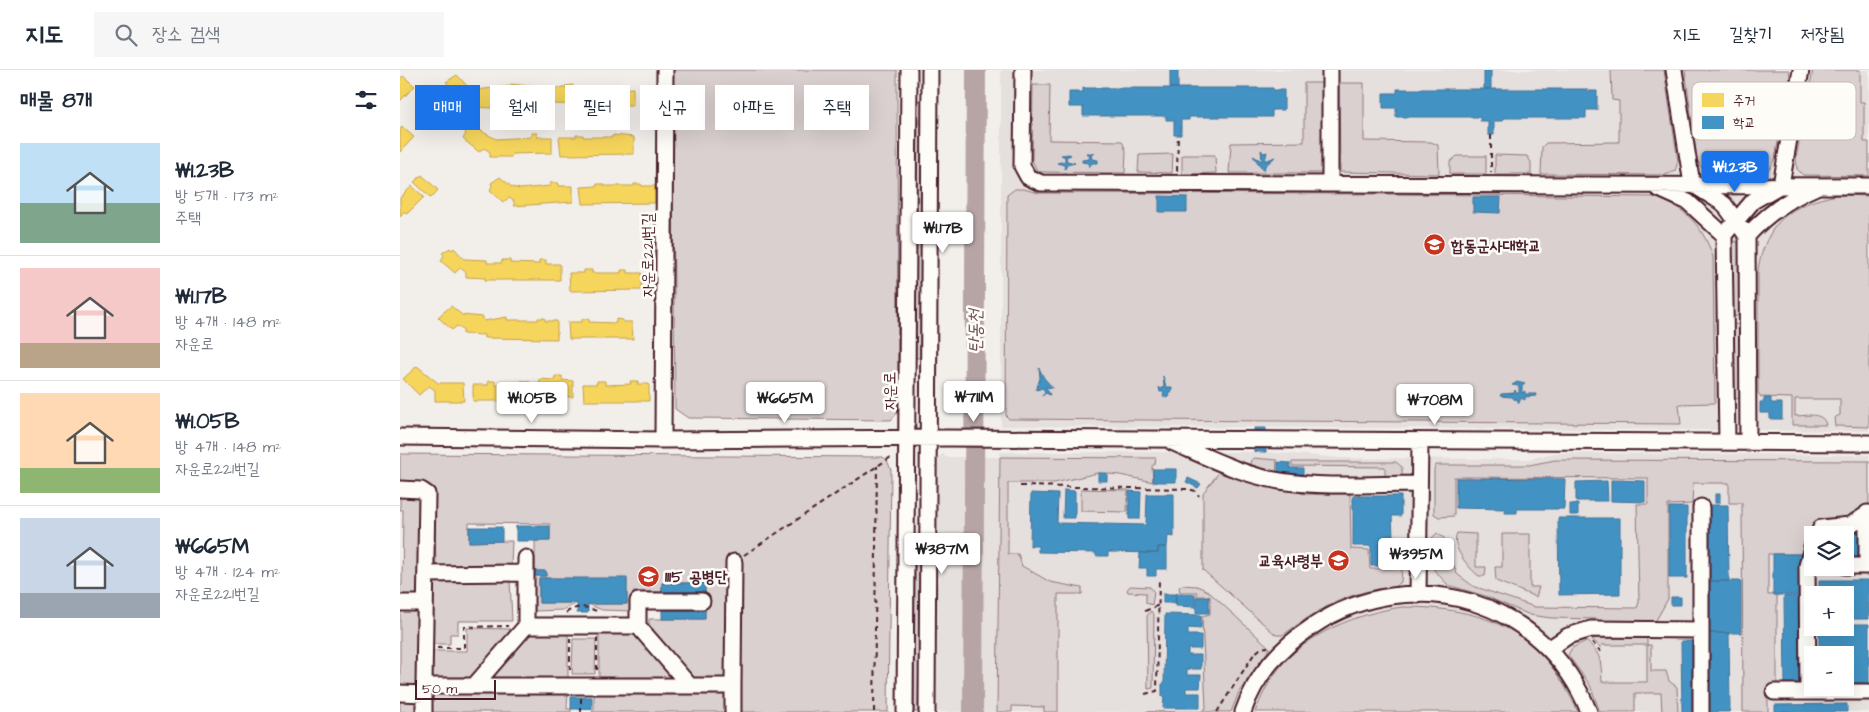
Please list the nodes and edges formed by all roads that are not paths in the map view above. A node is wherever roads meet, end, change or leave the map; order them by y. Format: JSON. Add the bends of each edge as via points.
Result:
{"nodes":[{"id":1,"x":665,"y":70,"type":"edge"},
{"id":2,"x":909,"y":70,"type":"edge"},
{"id":3,"x":930,"y":70,"type":"edge"},
{"id":4,"x":1023,"y":70,"type":"edge"},
{"id":5,"x":1330,"y":70,"type":"edge"},
{"id":6,"x":1674,"y":70,"type":"edge"},
{"id":7,"x":1789,"y":140,"type":"edge"},
{"id":8,"x":1330,"y":184,"type":"junction"},
{"id":9,"x":1692,"y":184,"type":"junction"},
{"id":10,"x":1645,"y":185,"type":"junction"},
{"id":11,"x":1781,"y":185,"type":"junction"},
{"id":12,"x":1820,"y":185,"type":"junction"},
{"id":13,"x":1869,"y":186,"type":"edge"},
{"id":14,"x":1736,"y":219,"type":"junction"},
{"id":15,"x":1724,"y":235,"type":"junction"},
{"id":16,"x":1747,"y":236,"type":"junction"},
{"id":17,"x":400,"y":437,"type":"edge"},
{"id":18,"x":906,"y":438,"type":"junction"},
{"id":19,"x":928,"y":438,"type":"junction"},
{"id":20,"x":1166,"y":439,"type":"junction"},
{"id":21,"x":663,"y":440,"type":"junction"},
{"id":22,"x":1420,"y":441,"type":"junction"},
{"id":23,"x":1727,"y":442,"type":"junction"},
{"id":24,"x":1748,"y":443,"type":"junction"},
{"id":25,"x":1869,"y":443,"type":"edge"},
{"id":26,"x":1419,"y":484,"type":"junction"},
{"id":27,"x":400,"y":489,"type":"edge"},
{"id":28,"x":1701,"y":507,"type":"dead end"},
{"id":29,"x":1868,"y":513,"type":"edge"},
{"id":30,"x":1840,"y":526,"type":"edge"},
{"id":31,"x":734,"y":562,"type":"road end"},
{"id":32,"x":1854,"y":566,"type":"edge"},
{"id":33,"x":1868,"y":566,"type":"edge"},
{"id":34,"x":426,"y":574,"type":"junction"},
{"id":35,"x":1810,"y":576,"type":"edge"},
{"id":36,"x":1418,"y":595,"type":"junction"},
{"id":37,"x":702,"y":601,"type":"dead end"},
{"id":38,"x":400,"y":603,"type":"edge"},
{"id":39,"x":425,"y":603,"type":"junction"},
{"id":40,"x":526,"y":626,"type":"junction"},
{"id":41,"x":638,"y":626,"type":"junction"},
{"id":42,"x":1701,"y":630,"type":"junction"},
{"id":43,"x":1809,"y":646,"type":"edge"},
{"id":44,"x":1550,"y":648,"type":"junction"},
{"id":45,"x":474,"y":686,"type":"junction"},
{"id":46,"x":690,"y":686,"type":"junction"},
{"id":47,"x":733,"y":686,"type":"junction"},
{"id":48,"x":424,"y":690,"type":"junction"},
{"id":49,"x":1774,"y":692,"type":"dead end"},
{"id":50,"x":1804,"y":692,"type":"edge"},
{"id":51,"x":1854,"y":692,"type":"edge"},
{"id":52,"x":1869,"y":692,"type":"edge"},
{"id":53,"x":400,"y":693,"type":"edge"},
{"id":54,"x":424,"y":712,"type":"edge"},
{"id":55,"x":733,"y":712,"type":"edge"},
{"id":56,"x":905,"y":712,"type":"edge"},
{"id":57,"x":926,"y":712,"type":"edge"},
{"id":58,"x":1242,"y":712,"type":"edge"},
{"id":59,"x":1589,"y":712,"type":"edge"},
{"id":60,"x":1702,"y":712,"type":"edge"}],
"edges":[{"from":1,"to":21,"type":"street","name":"자운로221번길"},
{"from":2,"to":18,"type":"street","name":"자운로"},
{"from":3,"to":19,"type":"street"},
{"from":4,"to":8,"type":"street","via":[[1021,158],[1024,172],[1033,181]]},
{"from":5,"to":8,"type":"street"},
{"from":6,"to":9,"type":"street"},
{"from":7,"to":11,"type":"street"},
{"from":8,"to":10,"type":"street"},
{"from":9,"to":10,"type":"street"},
{"from":9,"to":11,"type":"street"},
{"from":9,"to":14,"type":"street","via":[[1718,198]]},
{"from":10,"to":15,"type":"street","via":[[1667,191],[1688,202]]},
{"from":11,"to":12,"type":"street"},
{"from":11,"to":14,"type":"street","via":[[1761,195]]},
{"from":12,"to":13,"type":"street"},
{"from":12,"to":16,"type":"street","via":[[1789,201],[1761,221]]},
{"from":14,"to":15,"type":"street"},
{"from":14,"to":16,"type":"street"},
{"from":15,"to":23,"type":"street"},
{"from":16,"to":24,"type":"street"},
{"from":17,"to":21,"type":"street"},
{"from":18,"to":19,"type":"street"},
{"from":18,"to":21,"type":"street"},
{"from":18,"to":56,"type":"street","name":"자운로"},
{"from":19,"to":20,"type":"street"},
{"from":19,"to":57,"type":"street"},
{"from":20,"to":22,"type":"street"},
{"from":20,"to":26,"type":"street","via":[[1232,468],[1279,481]]},
{"from":22,"to":23,"type":"street"},
{"from":22,"to":26,"type":"street"},
{"from":23,"to":24,"type":"street"},
{"from":24,"to":25,"type":"street"},
{"from":26,"to":36,"type":"street"},
{"from":27,"to":34,"type":"street","via":[[421,490],[427,494]]},
{"from":28,"to":42,"type":"street"},
{"from":29,"to":30,"type":"street","via":[[1850,525]]},
{"from":29,"to":33,"type":"street"},
{"from":31,"to":47,"type":"street"},
{"from":32,"to":33,"type":"street"},
{"from":34,"to":39,"type":"street"},
{"from":34,"to":40,"type":"street","via":[[526,565]]},
{"from":35,"to":43,"type":"street"},
{"from":36,"to":44,"type":"street","via":[[1481,605],[1518,623]]},
{"from":36,"to":58,"type":"street","via":[[1368,601],[1326,617],[1272,659],[1258,678]]},
{"from":37,"to":41,"type":"street","via":[[638,601]]},
{"from":38,"to":39,"type":"street"},
{"from":39,"to":48,"type":"street"},
{"from":40,"to":41,"type":"street","via":[[599,620]]},
{"from":40,"to":45,"type":"street"},
{"from":41,"to":46,"type":"street"},
{"from":42,"to":44,"type":"street","via":[[1591,629],[1568,636]]},
{"from":42,"to":60,"type":"street"},
{"from":44,"to":59,"type":"street","via":[[1569,671]]},
{"from":45,"to":46,"type":"street"},
{"from":45,"to":48,"type":"street"},
{"from":46,"to":47,"type":"street"},
{"from":47,"to":55,"type":"street"},
{"from":48,"to":53,"type":"street"},
{"from":48,"to":54,"type":"street"},
{"from":49,"to":50,"type":"street"},
{"from":51,"to":52,"type":"street"}]}
